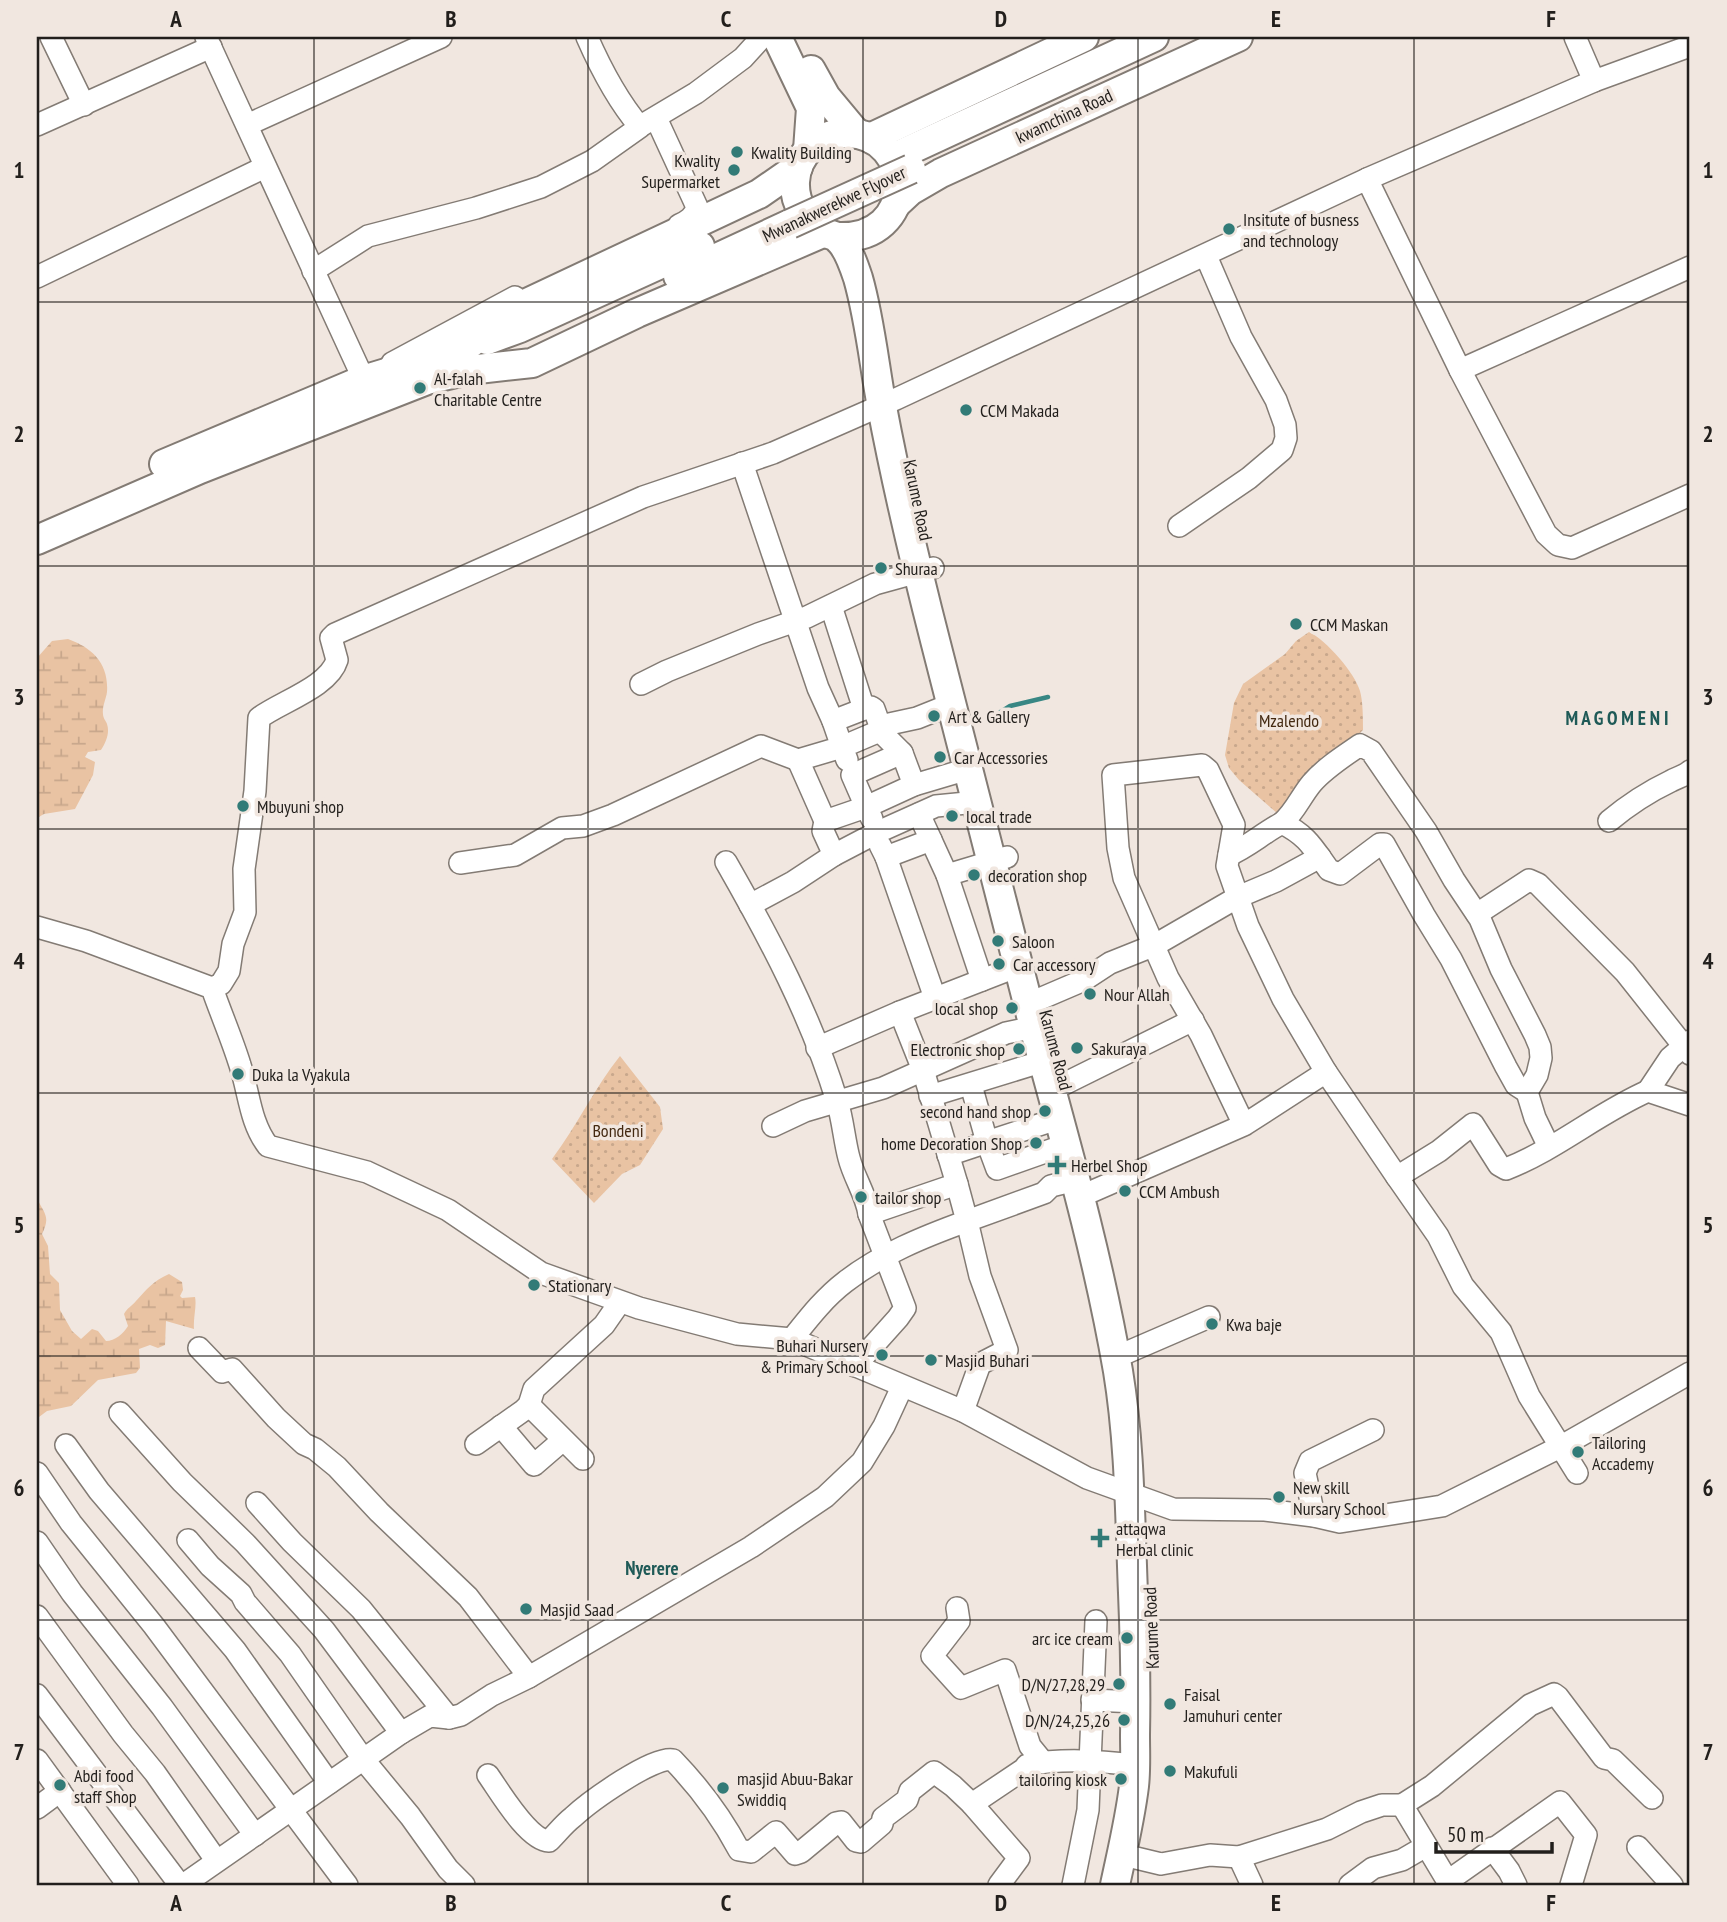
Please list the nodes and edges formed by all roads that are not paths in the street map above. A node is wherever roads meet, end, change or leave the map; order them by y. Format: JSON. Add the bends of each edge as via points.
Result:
{"nodes":[{"id":1,"x":51,"y":37,"type":"edge"},
{"id":2,"x":440,"y":37,"type":"edge"},
{"id":3,"x":587,"y":37,"type":"edge"},
{"id":4,"x":762,"y":37,"type":"edge"},
{"id":5,"x":777,"y":37,"type":"edge"},
{"id":6,"x":794,"y":37,"type":"edge"},
{"id":7,"x":1084,"y":37,"type":"edge"},
{"id":8,"x":1154,"y":37,"type":"edge"},
{"id":9,"x":1198,"y":37,"type":"edge"},
{"id":10,"x":1238,"y":37,"type":"edge"},
{"id":11,"x":1574,"y":37,"type":"edge"},
{"id":12,"x":209,"y":42,"type":"edge"},
{"id":13,"x":1690,"y":46,"type":"edge"},
{"id":14,"x":1594,"y":81,"type":"junction"},
{"id":15,"x":85,"y":105,"type":"junction"},
{"id":16,"x":648,"y":122,"type":"junction"},
{"id":17,"x":37,"y":125,"type":"edge"},
{"id":18,"x":247,"y":125,"type":"junction"},
{"id":19,"x":863,"y":136,"type":"junction"},
{"id":20,"x":803,"y":158,"type":"junction"},
{"id":21,"x":906,"y":161,"type":"junction"},
{"id":22,"x":265,"y":167,"type":"junction"},
{"id":23,"x":1367,"y":179,"type":"junction"},
{"id":24,"x":896,"y":204,"type":"junction"},
{"id":25,"x":879,"y":227,"type":"junction"},
{"id":26,"x":831,"y":235,"type":"junction"},
{"id":27,"x":1206,"y":256,"type":"junction"},
{"id":28,"x":1690,"y":267,"type":"edge"},
{"id":29,"x":313,"y":271,"type":"junction"},
{"id":30,"x":37,"y":277,"type":"edge"},
{"id":31,"x":466,"y":360,"type":"junction"},
{"id":32,"x":1460,"y":370,"type":"junction"},
{"id":33,"x":368,"y":390,"type":"junction"},
{"id":34,"x":889,"y":402,"type":"junction"},
{"id":35,"x":741,"y":463,"type":"junction"},
{"id":36,"x":1690,"y":495,"type":"edge"},
{"id":37,"x":37,"y":520,"type":"edge"},
{"id":38,"x":1179,"y":526,"type":"dead end"},
{"id":39,"x":37,"y":540,"type":"edge"},
{"id":40,"x":925,"y":570,"type":"junction"},
{"id":41,"x":831,"y":606,"type":"junction"},
{"id":42,"x":795,"y":621,"type":"junction"},
{"id":43,"x":641,"y":684,"type":"dead end"},
{"id":44,"x":951,"y":704,"type":"junction"},
{"id":45,"x":864,"y":709,"type":"junction"},
{"id":46,"x":833,"y":721,"type":"junction"},
{"id":47,"x":881,"y":728,"type":"junction"},
{"id":48,"x":842,"y":747,"type":"junction"},
{"id":49,"x":902,"y":753,"type":"junction"},
{"id":50,"x":798,"y":760,"type":"junction"},
{"id":51,"x":968,"y":769,"type":"junction"},
{"id":52,"x":1690,"y":771,"type":"edge"},
{"id":53,"x":852,"y":775,"type":"junction"},
{"id":54,"x":914,"y":785,"type":"junction"},
{"id":55,"x":977,"y":802,"type":"junction"},
{"id":56,"x":866,"y":807,"type":"junction"},
{"id":57,"x":919,"y":814,"type":"junction"},
{"id":58,"x":825,"y":821,"type":"junction"},
{"id":59,"x":1609,"y":821,"type":"dead end"},
{"id":60,"x":1282,"y":823,"type":"junction"},
{"id":61,"x":877,"y":833,"type":"junction"},
{"id":62,"x":931,"y":840,"type":"junction"},
{"id":63,"x":834,"y":855,"type":"junction"},
{"id":64,"x":1229,"y":855,"type":"junction"},
{"id":65,"x":886,"y":857,"type":"junction"},
{"id":66,"x":1320,"y":857,"type":"junction"},
{"id":67,"x":999,"y":859,"type":"junction"},
{"id":68,"x":726,"y":862,"type":"dead end"},
{"id":69,"x":460,"y":863,"type":"dead end"},
{"id":70,"x":947,"y":875,"type":"junction"},
{"id":71,"x":1238,"y":897,"type":"junction"},
{"id":72,"x":750,"y":905,"type":"junction"},
{"id":73,"x":1477,"y":914,"type":"junction"},
{"id":74,"x":37,"y":927,"type":"edge"},
{"id":75,"x":1155,"y":945,"type":"junction"},
{"id":76,"x":1020,"y":969,"type":"junction"},
{"id":77,"x":982,"y":980,"type":"junction"},
{"id":78,"x":212,"y":988,"type":"junction"},
{"id":79,"x":936,"y":998,"type":"junction"},
{"id":80,"x":1042,"y":998,"type":"junction"},
{"id":81,"x":900,"y":1012,"type":"junction"},
{"id":82,"x":1193,"y":1020,"type":"junction"},
{"id":83,"x":1035,"y":1027,"type":"junction"},
{"id":84,"x":1688,"y":1047,"type":"edge"},
{"id":85,"x":817,"y":1048,"type":"junction"},
{"id":86,"x":1044,"y":1061,"type":"junction"},
{"id":87,"x":923,"y":1070,"type":"junction"},
{"id":88,"x":1326,"y":1072,"type":"junction"},
{"id":89,"x":1065,"y":1084,"type":"junction"},
{"id":90,"x":971,"y":1085,"type":"junction"},
{"id":91,"x":1648,"y":1091,"type":"junction"},
{"id":92,"x":1527,"y":1093,"type":"junction"},
{"id":93,"x":930,"y":1096,"type":"junction"},
{"id":94,"x":837,"y":1100,"type":"junction"},
{"id":95,"x":1690,"y":1105,"type":"edge"},
{"id":96,"x":1244,"y":1125,"type":"junction"},
{"id":97,"x":774,"y":1126,"type":"dead end"},
{"id":98,"x":1062,"y":1131,"type":"junction"},
{"id":99,"x":987,"y":1142,"type":"junction"},
{"id":100,"x":1549,"y":1147,"type":"junction"},
{"id":101,"x":948,"y":1155,"type":"junction"},
{"id":102,"x":1397,"y":1177,"type":"junction"},
{"id":103,"x":957,"y":1184,"type":"junction"},
{"id":104,"x":1084,"y":1185,"type":"junction"},
{"id":105,"x":869,"y":1214,"type":"junction"},
{"id":106,"x":967,"y":1221,"type":"junction"},
{"id":107,"x":885,"y":1255,"type":"junction"},
{"id":108,"x":620,"y":1302,"type":"junction"},
{"id":109,"x":1209,"y":1317,"type":"dead end"},
{"id":110,"x":792,"y":1339,"type":"junction"},
{"id":111,"x":199,"y":1348,"type":"dead end"},
{"id":112,"x":1128,"y":1352,"type":"junction"},
{"id":113,"x":855,"y":1366,"type":"junction"},
{"id":114,"x":1690,"y":1373,"type":"edge"},
{"id":115,"x":902,"y":1387,"type":"junction"},
{"id":116,"x":529,"y":1405,"type":"junction"},
{"id":117,"x":963,"y":1411,"type":"junction"},
{"id":118,"x":120,"y":1413,"type":"dead end"},
{"id":119,"x":501,"y":1426,"type":"junction"},
{"id":120,"x":1373,"y":1430,"type":"dead end"},
{"id":121,"x":563,"y":1440,"type":"junction"},
{"id":122,"x":476,"y":1444,"type":"dead end"},
{"id":123,"x":66,"y":1445,"type":"dead end"},
{"id":124,"x":1559,"y":1447,"type":"junction"},
{"id":125,"x":583,"y":1459,"type":"dead end"},
{"id":126,"x":37,"y":1472,"type":"edge"},
{"id":127,"x":1577,"y":1473,"type":"dead end"},
{"id":128,"x":1138,"y":1497,"type":"junction"},
{"id":129,"x":257,"y":1503,"type":"dead end"},
{"id":130,"x":1314,"y":1516,"type":"junction"},
{"id":131,"x":188,"y":1540,"type":"dead end"},
{"id":132,"x":37,"y":1542,"type":"edge"},
{"id":133,"x":957,"y":1608,"type":"dead end"},
{"id":134,"x":1096,"y":1621,"type":"dead end"},
{"id":135,"x":40,"y":1627,"type":"edge"},
{"id":136,"x":529,"y":1676,"type":"junction"},
{"id":137,"x":37,"y":1695,"type":"edge"},
{"id":138,"x":1092,"y":1700,"type":"junction"},
{"id":139,"x":1136,"y":1702,"type":"junction"},
{"id":140,"x":449,"y":1718,"type":"junction"},
{"id":141,"x":401,"y":1733,"type":"junction"},
{"id":142,"x":363,"y":1759,"type":"junction"},
{"id":143,"x":37,"y":1760,"type":"edge"},
{"id":144,"x":1090,"y":1760,"type":"junction"},
{"id":145,"x":1043,"y":1762,"type":"junction"},
{"id":146,"x":1135,"y":1765,"type":"junction"},
{"id":147,"x":488,"y":1775,"type":"dead end"},
{"id":148,"x":329,"y":1783,"type":"junction"},
{"id":149,"x":60,"y":1791,"type":"junction"},
{"id":150,"x":1652,"y":1798,"type":"dead end"},
{"id":151,"x":972,"y":1804,"type":"junction"},
{"id":152,"x":1402,"y":1805,"type":"junction"},
{"id":153,"x":37,"y":1808,"type":"edge"},
{"id":154,"x":290,"y":1810,"type":"junction"},
{"id":155,"x":255,"y":1835,"type":"junction"},
{"id":156,"x":1426,"y":1846,"type":"junction"},
{"id":157,"x":1638,"y":1847,"type":"dead end"},
{"id":158,"x":1492,"y":1848,"type":"junction"},
{"id":159,"x":1239,"y":1857,"type":"junction"},
{"id":160,"x":1136,"y":1858,"type":"junction"},
{"id":161,"x":216,"y":1860,"type":"junction"},
{"id":162,"x":1449,"y":1883,"type":"edge"},
{"id":163,"x":128,"y":1885,"type":"edge"},
{"id":164,"x":181,"y":1885,"type":"edge"},
{"id":165,"x":347,"y":1885,"type":"edge"},
{"id":166,"x":464,"y":1885,"type":"edge"},
{"id":167,"x":999,"y":1885,"type":"edge"},
{"id":168,"x":1073,"y":1885,"type":"edge"},
{"id":169,"x":1115,"y":1885,"type":"edge"},
{"id":170,"x":1130,"y":1885,"type":"edge"},
{"id":171,"x":1252,"y":1885,"type":"edge"},
{"id":172,"x":1350,"y":1885,"type":"edge"},
{"id":173,"x":1516,"y":1885,"type":"edge"},
{"id":174,"x":1571,"y":1885,"type":"edge"},
{"id":175,"x":1672,"y":1885,"type":"edge"}],
"edges":[{"from":1,"to":15,"type":"street"},
{"from":2,"to":18,"type":"street"},
{"from":3,"to":16,"type":"street","via":[[628,113]]},
{"from":4,"to":16,"type":"street","via":[[743,58]]},
{"from":5,"to":20,"type":"main road","via":[[811,108]]},
{"from":6,"to":19,"type":"main road","via":[[826,97]]},
{"from":7,"to":19,"type":"main road"},
{"from":8,"to":21,"type":"main road","name":"Mwanakwerekwe Flyover"},
{"from":9,"to":21,"type":"main road","name":"Mwanakwerekwe Flyover"},
{"from":10,"to":24,"type":"main road","name":"kwamchina Road","via":[[941,173]]},
{"from":11,"to":14,"type":"street"},
{"from":12,"to":15,"type":"street"},
{"from":12,"to":18,"type":"street"},
{"from":13,"to":14,"type":"street"},
{"from":14,"to":23,"type":"street"},
{"from":15,"to":17,"type":"street"},
{"from":16,"to":29,"type":"street","via":[[592,161],[541,187],[368,236]]},
{"from":16,"to":33,"type":"street","via":[[697,207],[689,221],[531,288],[436,337]]},
{"from":18,"to":22,"type":"street"},
{"from":19,"to":20,"type":"main road","via":[[830,135]]},
{"from":19,"to":24,"type":"main road","via":[[883,147],[892,159],[898,174]]},
{"from":20,"to":26,"type":"main road","via":[[794,186],[798,205],[809,221]]},
{"from":20,"to":31,"type":"main road","via":[[759,194],[512,310]]},
{"from":21,"to":31,"type":"main road","name":"Mwanakwerekwe Flyover","via":[[520,328]]},
{"from":22,"to":29,"type":"street"},
{"from":22,"to":30,"type":"street"},
{"from":23,"to":27,"type":"street"},
{"from":23,"to":32,"type":"street"},
{"from":24,"to":25,"type":"main road"},
{"from":25,"to":26,"type":"main road","via":[[859,236]]},
{"from":25,"to":34,"type":"main road","name":"Karume Road","via":[[870,252]]},
{"from":26,"to":31,"type":"main road","via":[[638,313],[532,363]]},
{"from":26,"to":34,"type":"main road","via":[[849,255],[858,277]]},
{"from":27,"to":34,"type":"street"},
{"from":27,"to":38,"type":"street","via":[[1241,337],[1276,400],[1286,438],[1282,450],[1250,478]]},
{"from":28,"to":32,"type":"street"},
{"from":29,"to":33,"type":"street"},
{"from":31,"to":33,"type":"main road"},
{"from":32,"to":36,"type":"street","via":[[1546,534],[1558,544],[1572,548]]},
{"from":33,"to":37,"type":"main road"},
{"from":33,"to":39,"type":"main road","via":[[200,470]]},
{"from":34,"to":35,"type":"street"},
{"from":34,"to":40,"type":"main road","name":"Karume Road"},
{"from":35,"to":42,"type":"street"},
{"from":35,"to":78,"type":"street","via":[[643,497],[335,634],[331,643],[337,660],[330,672],[259,718],[244,869],[245,912],[229,971],[221,984]]},
{"from":40,"to":41,"type":"street","via":[[876,584]]},
{"from":40,"to":44,"type":"main road"},
{"from":40,"to":67,"type":"main road","name":"Karume Road"},
{"from":41,"to":42,"type":"street"},
{"from":41,"to":45,"type":"street"},
{"from":42,"to":43,"type":"street"},
{"from":42,"to":46,"type":"street"},
{"from":44,"to":47,"type":"street"},
{"from":44,"to":51,"type":"main road"},
{"from":45,"to":46,"type":"street"},
{"from":45,"to":47,"type":"street","via":[[874,709]]},
{"from":46,"to":48,"type":"street"},
{"from":47,"to":48,"type":"street"},
{"from":47,"to":49,"type":"street"},
{"from":48,"to":50,"type":"street"},
{"from":48,"to":53,"type":"street"},
{"from":49,"to":53,"type":"street"},
{"from":49,"to":54,"type":"street"},
{"from":50,"to":58,"type":"street"},
{"from":50,"to":69,"type":"street","via":[[761,746],[612,815],[562,828],[515,855]]},
{"from":51,"to":54,"type":"street"},
{"from":51,"to":55,"type":"main road"},
{"from":52,"to":59,"type":"street"},
{"from":53,"to":56,"type":"street"},
{"from":54,"to":56,"type":"street"},
{"from":55,"to":57,"type":"street","via":[[936,806]]},
{"from":55,"to":67,"type":"main road"},
{"from":56,"to":58,"type":"street"},
{"from":56,"to":61,"type":"street"},
{"from":57,"to":61,"type":"street"},
{"from":57,"to":62,"type":"street"},
{"from":58,"to":63,"type":"street","via":[[824,831]]},
{"from":60,"to":64,"type":"street"},
{"from":60,"to":66,"type":"street","via":[[1309,840]]},
{"from":60,"to":73,"type":"street","via":[[1313,782],[1360,745],[1366,747]]},
{"from":61,"to":63,"type":"street"},
{"from":61,"to":65,"type":"street"},
{"from":62,"to":65,"type":"street"},
{"from":62,"to":70,"type":"street"},
{"from":63,"to":72,"type":"street"},
{"from":64,"to":71,"type":"street","via":[[1227,866]]},
{"from":64,"to":75,"type":"street","via":[[1234,825],[1206,767],[1113,775],[1124,878]]},
{"from":65,"to":79,"type":"street"},
{"from":66,"to":71,"type":"street"},
{"from":66,"to":92,"type":"street","via":[[1329,870],[1340,874],[1384,844],[1451,959],[1516,1085]]},
{"from":67,"to":70,"type":"street"},
{"from":67,"to":76,"type":"main road"},
{"from":67,"to":80,"type":"main road","name":"Karume Road"},
{"from":68,"to":72,"type":"street"},
{"from":70,"to":77,"type":"street"},
{"from":71,"to":75,"type":"street"},
{"from":71,"to":88,"type":"street","via":[[1283,999]]},
{"from":72,"to":85,"type":"street","via":[[789,976]]},
{"from":73,"to":84,"type":"street","via":[[1529,880],[1538,884],[1625,972]]},
{"from":73,"to":92,"type":"street","via":[[1541,1048],[1537,1075]]},
{"from":74,"to":78,"type":"street"},
{"from":75,"to":80,"type":"street"},
{"from":75,"to":82,"type":"street"},
{"from":76,"to":77,"type":"street"},
{"from":76,"to":83,"type":"main road"},
{"from":77,"to":79,"type":"street"},
{"from":78,"to":108,"type":"street","via":[[259,1134],[268,1146],[367,1172],[448,1210],[541,1273]]},
{"from":79,"to":81,"type":"street"},
{"from":80,"to":89,"type":"main road","name":"Karume Road"},
{"from":81,"to":85,"type":"street"},
{"from":81,"to":87,"type":"street"},
{"from":82,"to":89,"type":"street"},
{"from":82,"to":96,"type":"street"},
{"from":83,"to":86,"type":"main road"},
{"from":83,"to":87,"type":"street","via":[[1006,1033]]},
{"from":84,"to":91,"type":"street","via":[[1670,1058]]},
{"from":85,"to":94,"type":"street"},
{"from":86,"to":90,"type":"street"},
{"from":86,"to":98,"type":"main road"},
{"from":87,"to":93,"type":"street"},
{"from":87,"to":94,"type":"street","via":[[884,1088]]},
{"from":88,"to":96,"type":"street"},
{"from":88,"to":102,"type":"street"},
{"from":89,"to":104,"type":"main road","name":"Karume Road"},
{"from":90,"to":93,"type":"street"},
{"from":90,"to":99,"type":"street"},
{"from":91,"to":95,"type":"street"},
{"from":91,"to":100,"type":"street"},
{"from":92,"to":100,"type":"street"},
{"from":93,"to":101,"type":"street"},
{"from":94,"to":97,"type":"street"},
{"from":94,"to":105,"type":"street","via":[[849,1159]]},
{"from":96,"to":104,"type":"street"},
{"from":98,"to":99,"type":"street"},
{"from":98,"to":99,"type":"street","via":[[997,1169]]},
{"from":98,"to":104,"type":"main road"},
{"from":99,"to":101,"type":"street"},
{"from":100,"to":102,"type":"street","via":[[1506,1169],[1473,1124]]},
{"from":101,"to":103,"type":"street"},
{"from":102,"to":124,"type":"street","via":[[1438,1236],[1463,1286],[1501,1332],[1529,1396]]},
{"from":103,"to":105,"type":"street"},
{"from":103,"to":106,"type":"street"},
{"from":104,"to":106,"type":"street","via":[[1051,1186],[1044,1193]]},
{"from":104,"to":112,"type":"main road","name":"Karume Road"},
{"from":104,"to":128,"type":"main road"},
{"from":105,"to":107,"type":"street"},
{"from":106,"to":107,"type":"street"},
{"from":106,"to":117,"type":"street","via":[[980,1276],[1007,1350],[980,1364]]},
{"from":107,"to":110,"type":"street","via":[[844,1283]]},
{"from":107,"to":113,"type":"street","via":[[905,1308]]},
{"from":108,"to":110,"type":"street","via":[[737,1334]]},
{"from":108,"to":116,"type":"street","via":[[604,1325],[534,1389]]},
{"from":109,"to":112,"type":"street"},
{"from":110,"to":113,"type":"street"},
{"from":111,"to":136,"type":"street","via":[[222,1373],[232,1369],[276,1418],[337,1467],[468,1597]]},
{"from":112,"to":128,"type":"main road","name":"Karume Road","via":[[1142,1447]]},
{"from":113,"to":115,"type":"street"},
{"from":114,"to":124,"type":"street"},
{"from":115,"to":117,"type":"street"},
{"from":115,"to":136,"type":"street","via":[[862,1462],[825,1497],[751,1547]]},
{"from":116,"to":119,"type":"street"},
{"from":116,"to":121,"type":"street"},
{"from":117,"to":128,"type":"street","via":[[1087,1478]]},
{"from":118,"to":141,"type":"street","via":[[324,1630]]},
{"from":119,"to":121,"type":"street","via":[[534,1465]]},
{"from":119,"to":122,"type":"street"},
{"from":120,"to":130,"type":"street","via":[[1310,1461],[1305,1473]]},
{"from":121,"to":125,"type":"street"},
{"from":123,"to":148,"type":"street","via":[[99,1491],[222,1633]]},
{"from":124,"to":127,"type":"street"},
{"from":124,"to":130,"type":"street","via":[[1443,1506],[1340,1522]]},
{"from":126,"to":154,"type":"street"},
{"from":128,"to":130,"type":"street","via":[[1173,1509],[1265,1510]]},
{"from":128,"to":139,"type":"main road"},
{"from":128,"to":160,"type":"main road","name":"Karume Road","via":[[1153,1764]]},
{"from":129,"to":140,"type":"street","via":[[360,1609]]},
{"from":131,"to":142,"type":"street","via":[[290,1654]]},
{"from":132,"to":155,"type":"street"},
{"from":133,"to":145,"type":"street","via":[[959,1621],[932,1656],[961,1688],[1005,1670],[1030,1746]]},
{"from":134,"to":138,"type":"street"},
{"from":135,"to":161,"type":"street","via":[[155,1773]]},
{"from":136,"to":140,"type":"street"},
{"from":137,"to":164,"type":"street"},
{"from":138,"to":139,"type":"street"},
{"from":138,"to":144,"type":"street"},
{"from":139,"to":146,"type":"main road"},
{"from":140,"to":141,"type":"street","via":[[430,1716]]},
{"from":141,"to":142,"type":"street"},
{"from":142,"to":148,"type":"street"},
{"from":142,"to":166,"type":"street"},
{"from":143,"to":149,"type":"street"},
{"from":144,"to":145,"type":"street"},
{"from":144,"to":146,"type":"street"},
{"from":144,"to":168,"type":"street","via":[[1088,1810]]},
{"from":145,"to":151,"type":"street","via":[[1027,1765]]},
{"from":146,"to":169,"type":"main road"},
{"from":147,"to":151,"type":"street","via":[[516,1816],[544,1841],[606,1792],[667,1758],[698,1786],[745,1853],[776,1832],[795,1854],[802,1852],[841,1822],[862,1842],[934,1772]]},
{"from":148,"to":154,"type":"street"},
{"from":149,"to":153,"type":"street"},
{"from":149,"to":163,"type":"street"},
{"from":150,"to":152,"type":"street","via":[[1613,1759],[1604,1759],[1554,1695],[1530,1705]]},
{"from":151,"to":167,"type":"street","via":[[1019,1858]]},
{"from":152,"to":156,"type":"street"},
{"from":152,"to":159,"type":"street","via":[[1382,1805],[1327,1829]]},
{"from":154,"to":155,"type":"street"},
{"from":154,"to":165,"type":"street"},
{"from":155,"to":161,"type":"street"},
{"from":156,"to":162,"type":"street"},
{"from":156,"to":172,"type":"street","via":[[1402,1860],[1373,1868]]},
{"from":157,"to":175,"type":"street"},
{"from":158,"to":162,"type":"street"},
{"from":158,"to":173,"type":"street"},
{"from":158,"to":174,"type":"street","via":[[1560,1802],[1586,1835]]},
{"from":159,"to":160,"type":"street","via":[[1210,1855],[1161,1864]]},
{"from":159,"to":171,"type":"street"},
{"from":160,"to":170,"type":"main road","name":"Karume Road"},
{"from":161,"to":164,"type":"street"}]}
